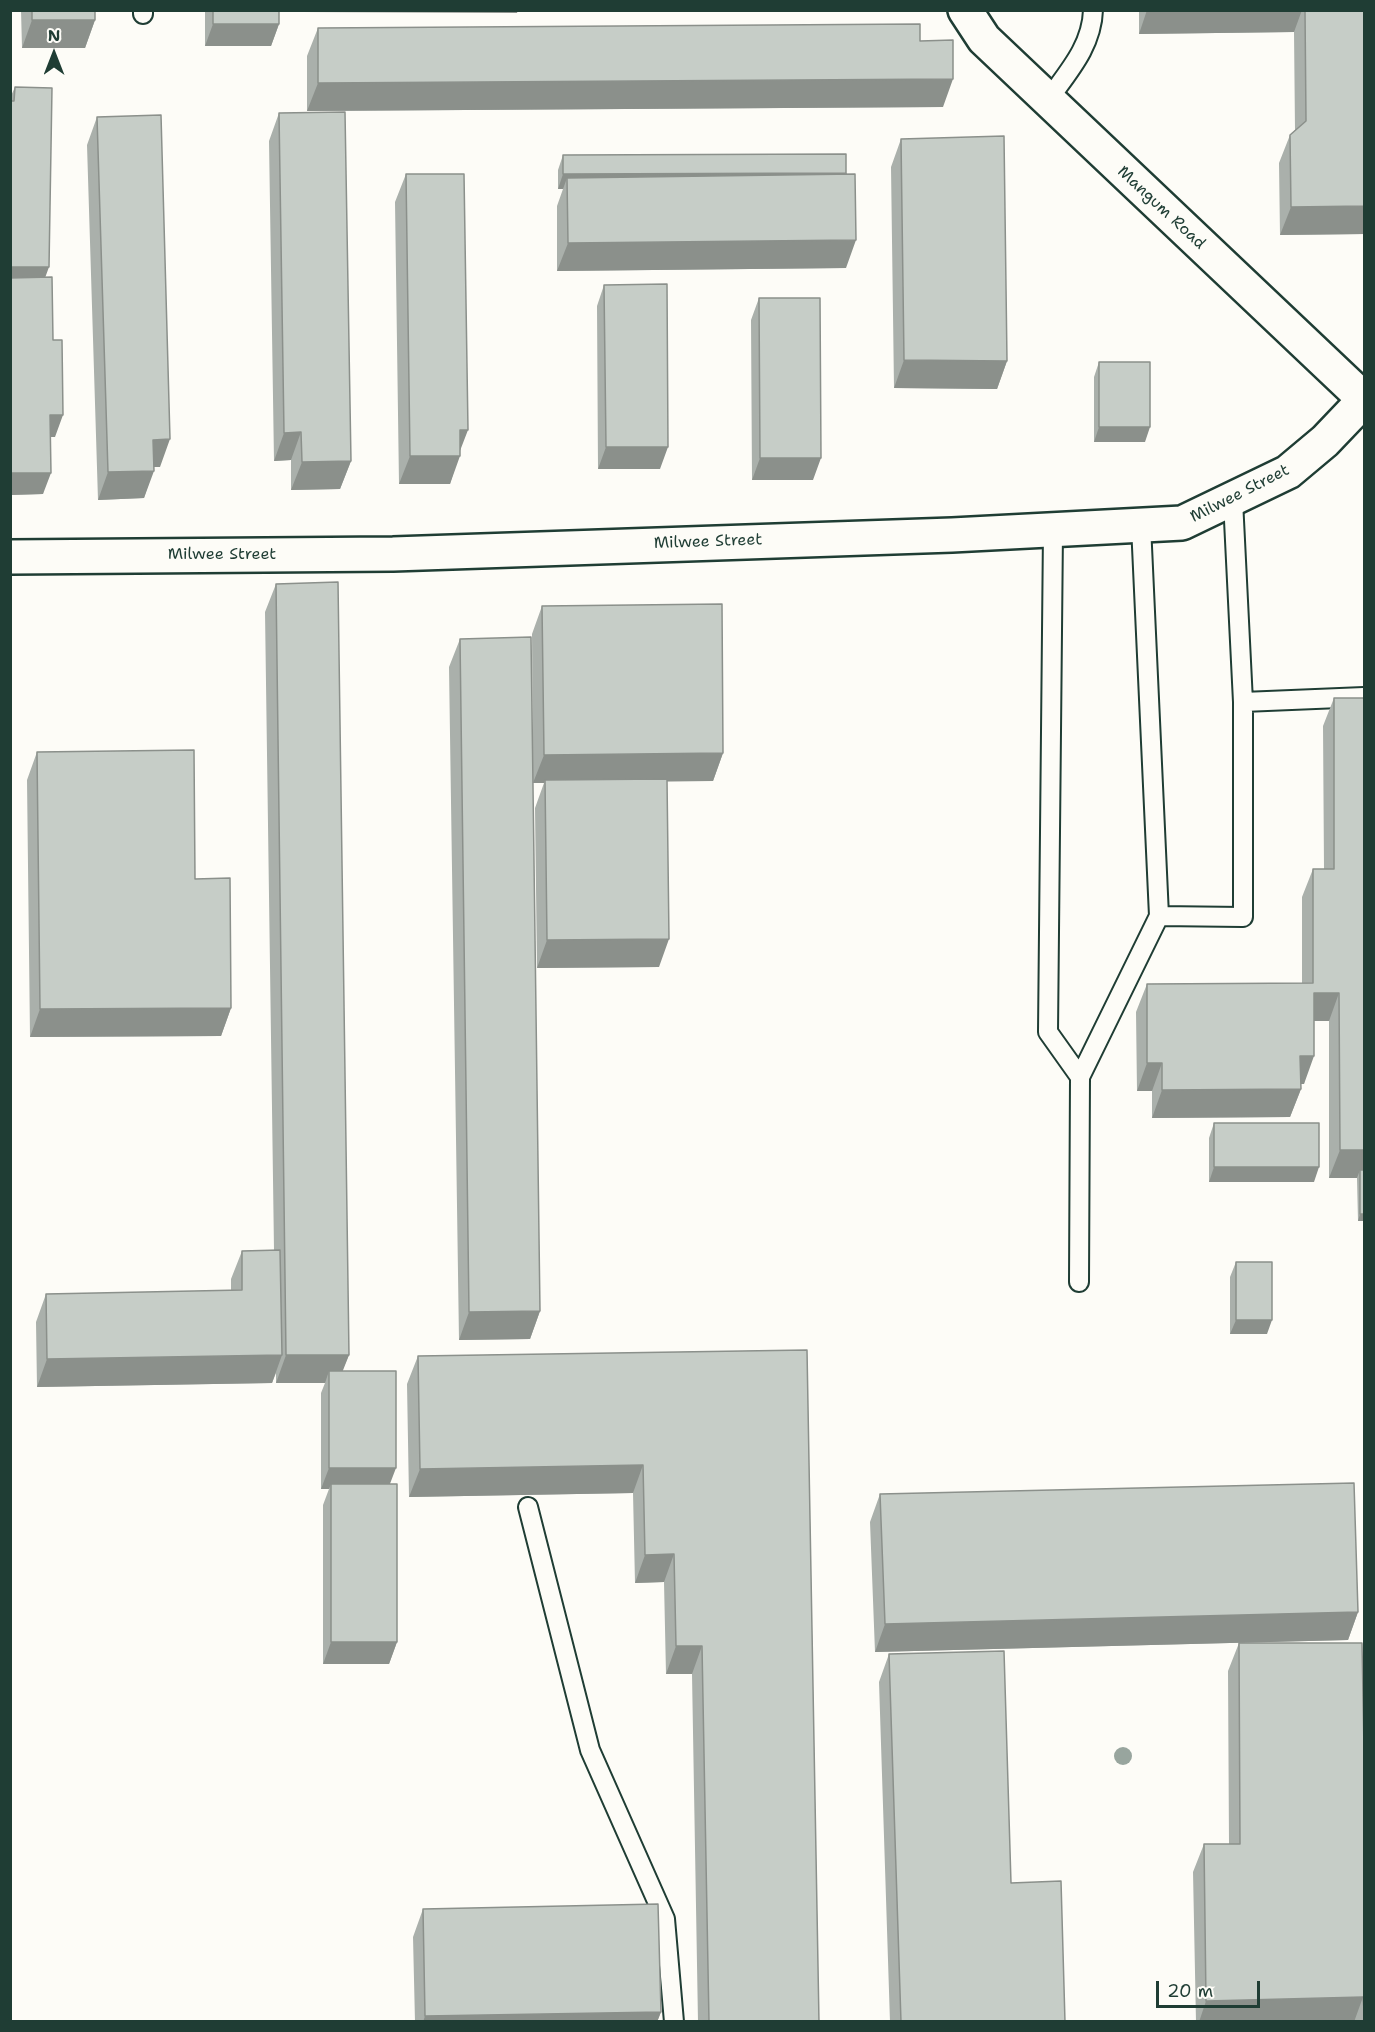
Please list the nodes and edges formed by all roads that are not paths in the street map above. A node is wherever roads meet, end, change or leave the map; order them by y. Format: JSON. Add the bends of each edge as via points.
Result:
{"nodes":[{"id":1,"x":965,"y":10,"type":"edge"},
{"id":2,"x":1093,"y":10,"type":"edge"},
{"id":3,"x":1048,"y":100,"type":"junction"},
{"id":4,"x":1365,"y":400,"type":"edge"},
{"id":5,"x":1233,"y":500,"type":"junction"},
{"id":6,"x":1141,"y":525,"type":"junction"},
{"id":7,"x":1053,"y":531,"type":"junction"},
{"id":8,"x":10,"y":557,"type":"edge"},
{"id":9,"x":1365,"y":697,"type":"edge"},
{"id":10,"x":1244,"y":702,"type":"junction"},
{"id":11,"x":1159,"y":916,"type":"junction"},
{"id":12,"x":1080,"y":1077,"type":"junction"},
{"id":13,"x":1079,"y":1282,"type":"dead end"},
{"id":14,"x":528,"y":1507,"type":"dead end"},
{"id":15,"x":674,"y":2022,"type":"edge"}],
"edges":[{"from":1,"to":3,"type":"street","name":"Mangum Road","via":[[984,39]]},
{"from":2,"to":3,"type":"lane","via":[[1092,28],[1082,51]]},
{"from":3,"to":4,"type":"street","name":"Mangum Road"},
{"from":4,"to":5,"type":"street","name":"Milwee Street","via":[[1326,441],[1288,472]]},
{"from":5,"to":6,"type":"street","name":"Milwee Street","via":[[1182,523]]},
{"from":5,"to":10,"type":"lane"},
{"from":6,"to":7,"type":"street","name":"Milwee Street"},
{"from":6,"to":11,"type":"lane"},
{"from":7,"to":8,"type":"street","name":"Milwee Street","via":[[393,554]]},
{"from":7,"to":12,"type":"lane","via":[[1048,1032]]},
{"from":9,"to":10,"type":"lane"},
{"from":10,"to":11,"type":"lane","via":[[1244,917]]},
{"from":11,"to":12,"type":"lane"},
{"from":12,"to":13,"type":"lane"},
{"from":14,"to":15,"type":"lane","via":[[590,1750],[665,1918]]}]}
